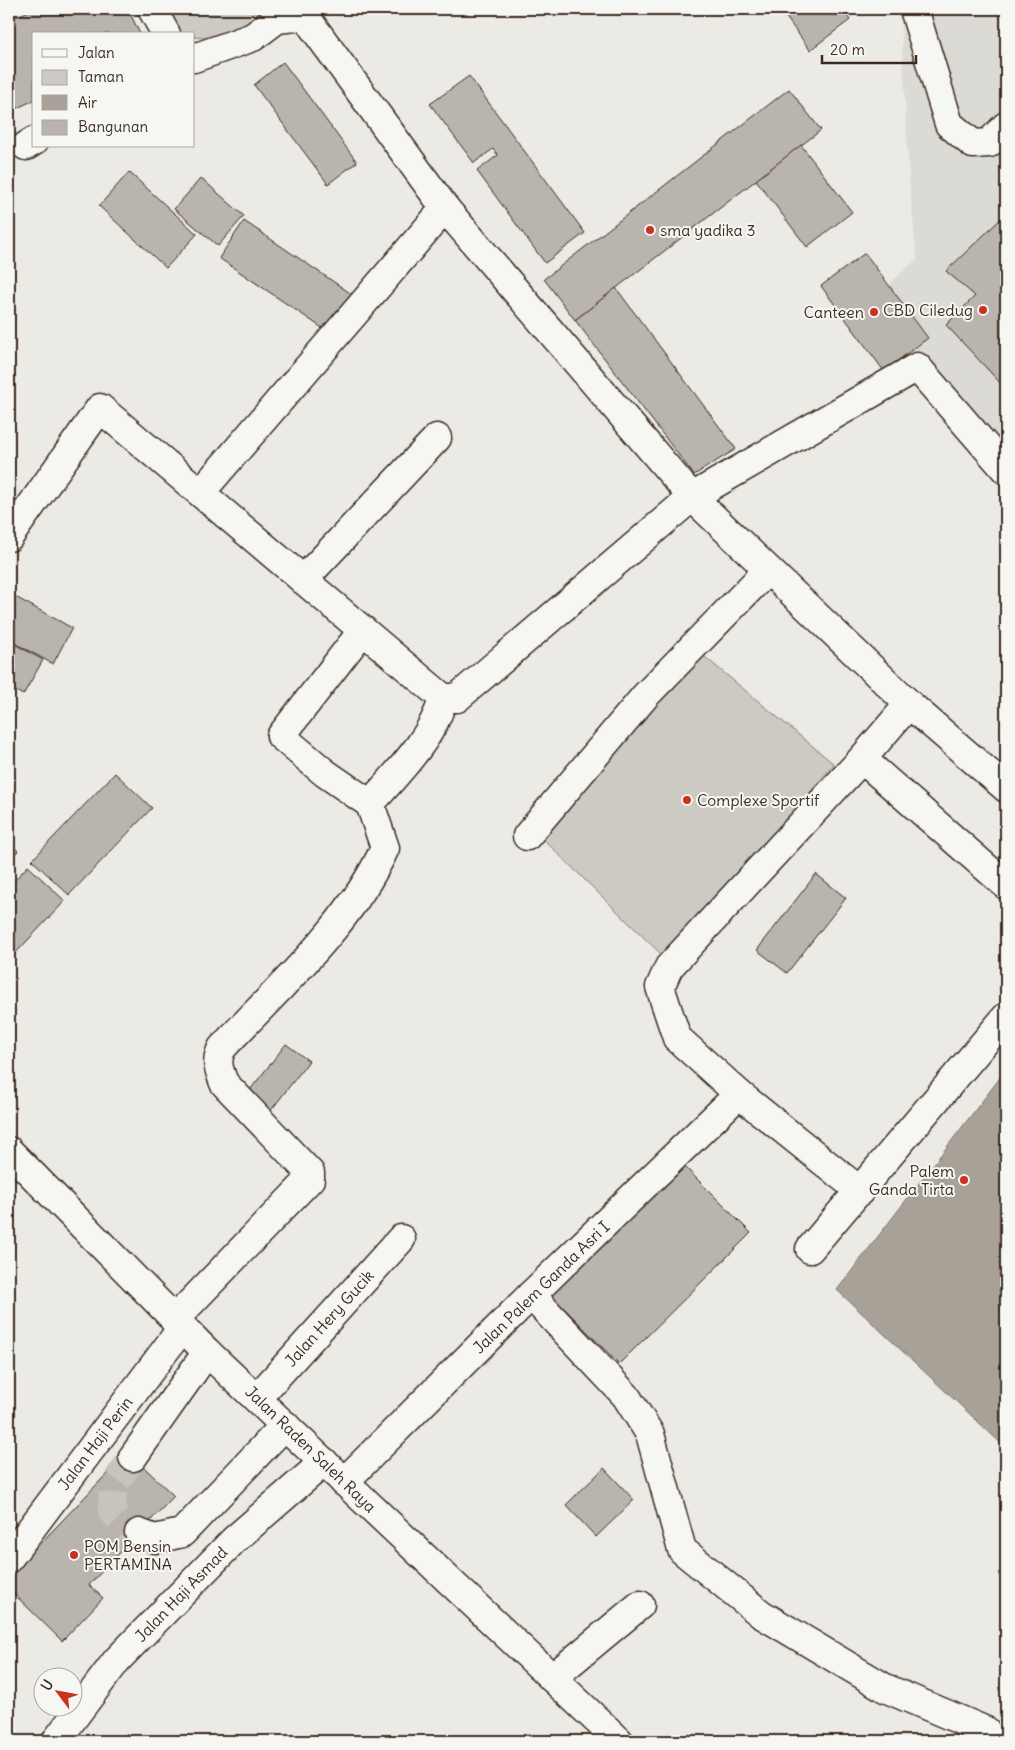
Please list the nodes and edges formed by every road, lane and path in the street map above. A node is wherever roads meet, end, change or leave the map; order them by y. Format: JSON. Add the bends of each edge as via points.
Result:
{"nodes":[{"id":1,"x":152,"y":9,"type":"edge"},
{"id":2,"x":914,"y":9,"type":"edge"},
{"id":3,"x":307,"y":12,"type":"edge"},
{"id":4,"x":268,"y":14,"type":"edge"},
{"id":5,"x":165,"y":32,"type":"edge"},
{"id":6,"x":195,"y":58,"type":"edge"},
{"id":7,"x":1006,"y":126,"type":"edge"},
{"id":8,"x":445,"y":208,"type":"junction"},
{"id":9,"x":437,"y":438,"type":"dead end"},
{"id":10,"x":1006,"y":470,"type":"edge"},
{"id":11,"x":200,"y":492,"type":"junction"},
{"id":12,"x":692,"y":497,"type":"junction"},
{"id":13,"x":9,"y":537,"type":"edge"},
{"id":14,"x":760,"y":578,"type":"dead end"},
{"id":15,"x":303,"y":580,"type":"junction"},
{"id":16,"x":362,"y":630,"type":"junction"},
{"id":17,"x":443,"y":698,"type":"junction"},
{"id":18,"x":909,"y":704,"type":"junction"},
{"id":19,"x":862,"y":760,"type":"junction"},
{"id":20,"x":1001,"y":774,"type":"edge"},
{"id":21,"x":370,"y":804,"type":"junction"},
{"id":22,"x":527,"y":836,"type":"dead end"},
{"id":23,"x":1006,"y":885,"type":"edge"},
{"id":24,"x":1006,"y":1017,"type":"edge"},
{"id":25,"x":739,"y":1094,"type":"junction"},
{"id":26,"x":9,"y":1152,"type":"edge"},
{"id":27,"x":860,"y":1190,"type":"junction"},
{"id":28,"x":401,"y":1239,"type":"dead end"},
{"id":29,"x":810,"y":1249,"type":"dead end"},
{"id":30,"x":530,"y":1295,"type":"junction"},
{"id":31,"x":178,"y":1324,"type":"junction"},
{"id":32,"x":207,"y":1352,"type":"junction"},
{"id":33,"x":257,"y":1398,"type":"junction"},
{"id":34,"x":285,"y":1425,"type":"junction"},
{"id":35,"x":133,"y":1457,"type":"tunnel mouth"},
{"id":36,"x":324,"y":1462,"type":"junction"},
{"id":37,"x":344,"y":1482,"type":"junction"},
{"id":38,"x":138,"y":1533,"type":"tunnel mouth"},
{"id":39,"x":9,"y":1558,"type":"edge"},
{"id":40,"x":640,"y":1605,"type":"dead end"},
{"id":41,"x":552,"y":1678,"type":"junction"},
{"id":42,"x":56,"y":1741,"type":"edge"},
{"id":43,"x":619,"y":1741,"type":"edge"},
{"id":44,"x":975,"y":1741,"type":"edge"}],
"edges":[{"from":1,"to":5,"type":"street"},
{"from":2,"to":7,"type":"street","via":[[949,124],[973,144],[988,143]]},
{"from":3,"to":4,"type":"street"},
{"from":3,"to":8,"type":"street"},
{"from":4,"to":6,"type":"street","via":[[254,37]]},
{"from":8,"to":11,"type":"street"},
{"from":8,"to":12,"type":"street"},
{"from":9,"to":15,"type":"street"},
{"from":10,"to":12,"type":"street","via":[[917,367]]},
{"from":11,"to":13,"type":"street","via":[[100,408]]},
{"from":11,"to":15,"type":"street"},
{"from":12,"to":17,"type":"street","via":[[457,698]]},
{"from":12,"to":18,"type":"street"},
{"from":14,"to":22,"type":"street","via":[[646,695]]},
{"from":15,"to":16,"type":"street"},
{"from":16,"to":17,"type":"street"},
{"from":16,"to":21,"type":"street","via":[[281,736],[325,773]]},
{"from":17,"to":21,"type":"street","via":[[441,708],[414,754]]},
{"from":18,"to":19,"type":"street"},
{"from":18,"to":20,"type":"street"},
{"from":19,"to":23,"type":"street"},
{"from":19,"to":25,"type":"street","via":[[669,967],[660,987],[677,1038]]},
{"from":21,"to":31,"type":"street","name":"Jalan Haji Perin","via":[[385,848],[360,894],[334,928],[222,1048],[218,1057],[217,1064],[224,1082],[310,1173],[307,1183]]},
{"from":24,"to":27,"type":"street"},
{"from":25,"to":27,"type":"street"},
{"from":25,"to":30,"type":"street","name":"Jalan Palem Ganda Asri I"},
{"from":26,"to":31,"type":"street","name":"Jalan Raden Saleh Raya"},
{"from":27,"to":29,"type":"street"},
{"from":28,"to":33,"type":"street","name":"Jalan Hery Gucik"},
{"from":30,"to":37,"type":"street","name":"Jalan Palem Ganda Asri I"},
{"from":30,"to":44,"type":"street","via":[[626,1396],[650,1434],[682,1550],[761,1614],[885,1688],[986,1731]]},
{"from":31,"to":32,"type":"street","name":"Jalan Raden Saleh Raya"},
{"from":31,"to":39,"type":"street","name":"Jalan Haji Perin"},
{"from":32,"to":33,"type":"street","name":"Jalan Raden Saleh Raya"},
{"from":32,"to":35,"type":"street"},
{"from":33,"to":34,"type":"street","name":"Jalan Raden Saleh Raya"},
{"from":34,"to":36,"type":"street","name":"Jalan Raden Saleh Raya"},
{"from":34,"to":38,"type":"street","via":[[182,1533],[156,1539]]},
{"from":36,"to":37,"type":"street","name":"Jalan Raden Saleh Raya"},
{"from":36,"to":42,"type":"street","name":"Jalan Haji Asmad","via":[[234,1540],[117,1660]]},
{"from":37,"to":41,"type":"street","name":"Jalan Raden Saleh Raya"},
{"from":40,"to":41,"type":"street"},
{"from":41,"to":43,"type":"street","name":"Jalan Raden Saleh Raya"}]}
